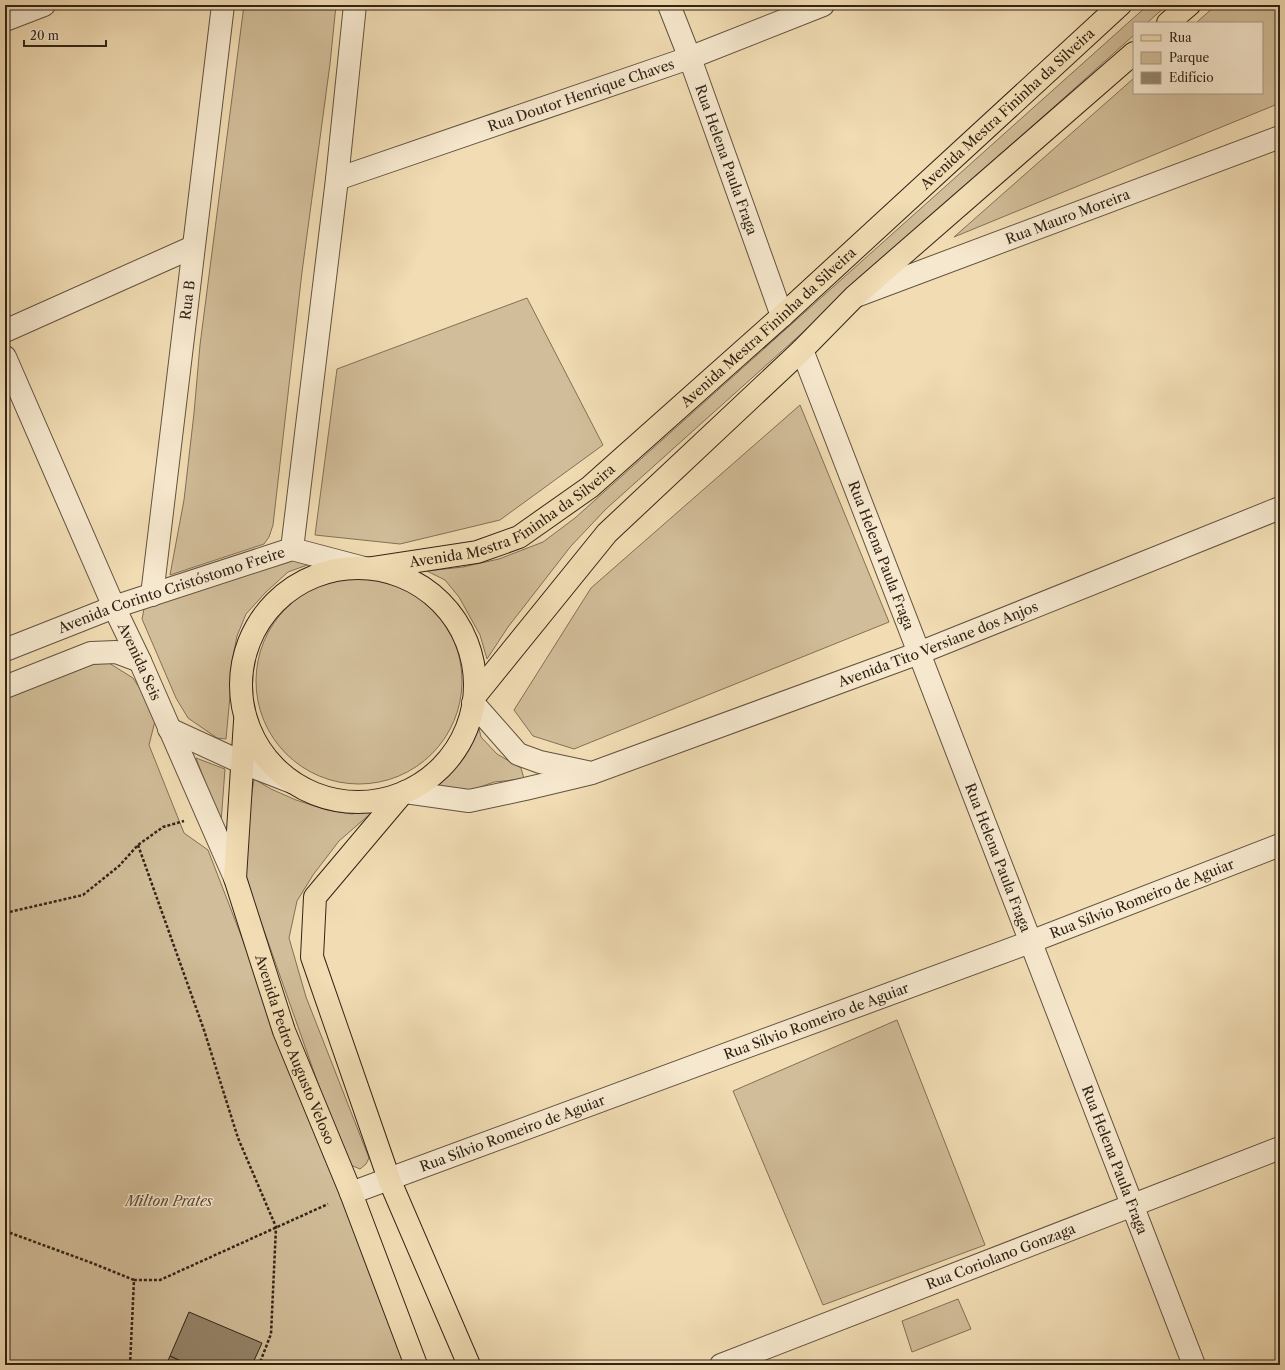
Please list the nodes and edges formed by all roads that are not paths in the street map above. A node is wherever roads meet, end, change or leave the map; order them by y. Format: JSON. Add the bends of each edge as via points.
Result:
{"nodes":[{"id":1,"x":44,"y":5,"type":"edge"},
{"id":2,"x":223,"y":5,"type":"edge"},
{"id":3,"x":355,"y":5,"type":"edge"},
{"id":4,"x":669,"y":5,"type":"edge"},
{"id":5,"x":823,"y":5,"type":"edge"},
{"id":6,"x":1120,"y":5,"type":"edge"},
{"id":7,"x":1189,"y":5,"type":"edge"},
{"id":8,"x":5,"y":20,"type":"edge"},
{"id":9,"x":1169,"y":22,"type":"edge"},
{"id":10,"x":1133,"y":54,"type":"edge"},
{"id":11,"x":689,"y":58,"type":"junction"},
{"id":12,"x":1280,"y":137,"type":"edge"},
{"id":13,"x":337,"y":179,"type":"junction"},
{"id":14,"x":193,"y":247,"type":"junction"},
{"id":15,"x":855,"y":296,"type":"junction"},
{"id":16,"x":782,"y":316,"type":"junction"},
{"id":17,"x":5,"y":331,"type":"edge"},
{"id":18,"x":802,"y":350,"type":"junction"},
{"id":19,"x":5,"y":357,"type":"edge"},
{"id":20,"x":1280,"y":508,"type":"edge"},
{"id":21,"x":292,"y":549,"type":"junction"},
{"id":22,"x":368,"y":568,"type":"junction"},
{"id":23,"x":152,"y":595,"type":"junction"},
{"id":24,"x":114,"y":607,"type":"junction"},
{"id":25,"x":5,"y":650,"type":"edge"},
{"id":26,"x":919,"y":653,"type":"junction"},
{"id":27,"x":140,"y":661,"type":"junction"},
{"id":28,"x":5,"y":687,"type":"edge"},
{"id":29,"x":474,"y":700,"type":"junction"},
{"id":30,"x":245,"y":721,"type":"junction"},
{"id":31,"x":169,"y":728,"type":"junction"},
{"id":32,"x":242,"y":763,"type":"junction"},
{"id":33,"x":592,"y":773,"type":"junction"},
{"id":34,"x":292,"y":782,"type":"junction"},
{"id":35,"x":403,"y":793,"type":"junction"},
{"id":36,"x":1280,"y":845,"type":"edge"},
{"id":37,"x":235,"y":878,"type":"junction"},
{"id":38,"x":1030,"y":942,"type":"junction"},
{"id":39,"x":1280,"y":1148,"type":"edge"},
{"id":40,"x":389,"y":1179,"type":"junction"},
{"id":41,"x":351,"y":1193,"type":"junction"},
{"id":42,"x":1132,"y":1206,"type":"junction"},
{"id":43,"x":416,"y":1365,"type":"edge"},
{"id":44,"x":469,"y":1365,"type":"edge"},
{"id":45,"x":721,"y":1365,"type":"edge"},
{"id":46,"x":1194,"y":1365,"type":"edge"}],
"edges":[{"from":1,"to":8,"type":"street"},
{"from":2,"to":14,"type":"street","name":"Rua B"},
{"from":3,"to":13,"type":"street"},
{"from":4,"to":11,"type":"street","name":"Rua Helena Paula Fraga"},
{"from":5,"to":11,"type":"street","name":"Rua Doutor Henrique Chaves"},
{"from":6,"to":16,"type":"main road","name":"Avenida Mestra Fininha da Silveira"},
{"from":7,"to":9,"type":"main road"},
{"from":10,"to":15,"type":"main road"},
{"from":11,"to":13,"type":"street","name":"Rua Doutor Henrique Chaves"},
{"from":11,"to":16,"type":"street","name":"Rua Helena Paula Fraga"},
{"from":12,"to":15,"type":"street","name":"Rua Mauro Moreira"},
{"from":13,"to":21,"type":"street"},
{"from":14,"to":17,"type":"street"},
{"from":14,"to":23,"type":"street","name":"Rua B"},
{"from":15,"to":18,"type":"main road"},
{"from":16,"to":22,"type":"main road","name":"Avenida Mestra Fininha da Silveira","via":[[590,487],[519,537],[477,552]]},
{"from":18,"to":26,"type":"street","name":"Rua Helena Paula Fraga"},
{"from":18,"to":29,"type":"main road","via":[[606,533]]},
{"from":19,"to":24,"type":"street","name":"Avenida Seis"},
{"from":20,"to":26,"type":"street","name":"Avenida Tito Versiane dos Anjos"},
{"from":21,"to":22,"type":"street","name":"Avenida Corinto Cristóstomo Freire"},
{"from":21,"to":23,"type":"street","name":"Avenida Corinto Cristóstomo Freire"},
{"from":22,"to":29,"type":"main road","via":[[407,578],[437,598],[460,627],[473,661]]},
{"from":22,"to":30,"type":"main road","via":[[333,569],[296,583],[266,609],[247,643],[239,682]]},
{"from":23,"to":24,"type":"street","name":"Avenida Corinto Cristóstomo Freire"},
{"from":24,"to":25,"type":"street","name":"Avenida Corinto Cristóstomo Freire"},
{"from":24,"to":27,"type":"street","name":"Avenida Seis"},
{"from":26,"to":33,"type":"street","name":"Avenida Tito Versiane dos Anjos"},
{"from":26,"to":38,"type":"street","name":"Rua Helena Paula Fraga"},
{"from":27,"to":28,"type":"street","via":[[116,652],[91,653]]},
{"from":27,"to":31,"type":"street","name":"Avenida Seis"},
{"from":29,"to":33,"type":"street","via":[[518,754],[540,762]]},
{"from":29,"to":35,"type":"main road","via":[[468,728],[452,756],[429,779]]},
{"from":30,"to":32,"type":"main road","name":"Avenida Pedro Augusto Veloso"},
{"from":30,"to":34,"type":"main road","via":[[263,756]]},
{"from":31,"to":32,"type":"street"},
{"from":31,"to":37,"type":"street","name":"Avenida Seis"},
{"from":32,"to":34,"type":"street"},
{"from":32,"to":37,"type":"main road","name":"Avenida Pedro Augusto Veloso"},
{"from":33,"to":35,"type":"street","name":"Avenida Tito Versiane dos Anjos","via":[[468,801]]},
{"from":34,"to":35,"type":"main road","via":[[326,798],[364,802]]},
{"from":35,"to":40,"type":"main road","via":[[315,897],[312,957]]},
{"from":36,"to":38,"type":"street","name":"Rua Sílvio Romeiro de Aguiar"},
{"from":37,"to":41,"type":"main road","name":"Avenida Pedro Augusto Veloso","via":[[284,1031]]},
{"from":38,"to":40,"type":"street","name":"Rua Sílvio Romeiro de Aguiar"},
{"from":38,"to":42,"type":"street","name":"Rua Helena Paula Fraga"},
{"from":39,"to":42,"type":"street","name":"Rua Coriolano Gonzaga"},
{"from":40,"to":41,"type":"street","name":"Rua Sílvio Romeiro de Aguiar"},
{"from":40,"to":44,"type":"main road"},
{"from":41,"to":43,"type":"main road","name":"Avenida Pedro Augusto Veloso"},
{"from":42,"to":45,"type":"street","name":"Rua Coriolano Gonzaga"},
{"from":42,"to":46,"type":"street","name":"Rua Helena Paula Fraga"}]}
